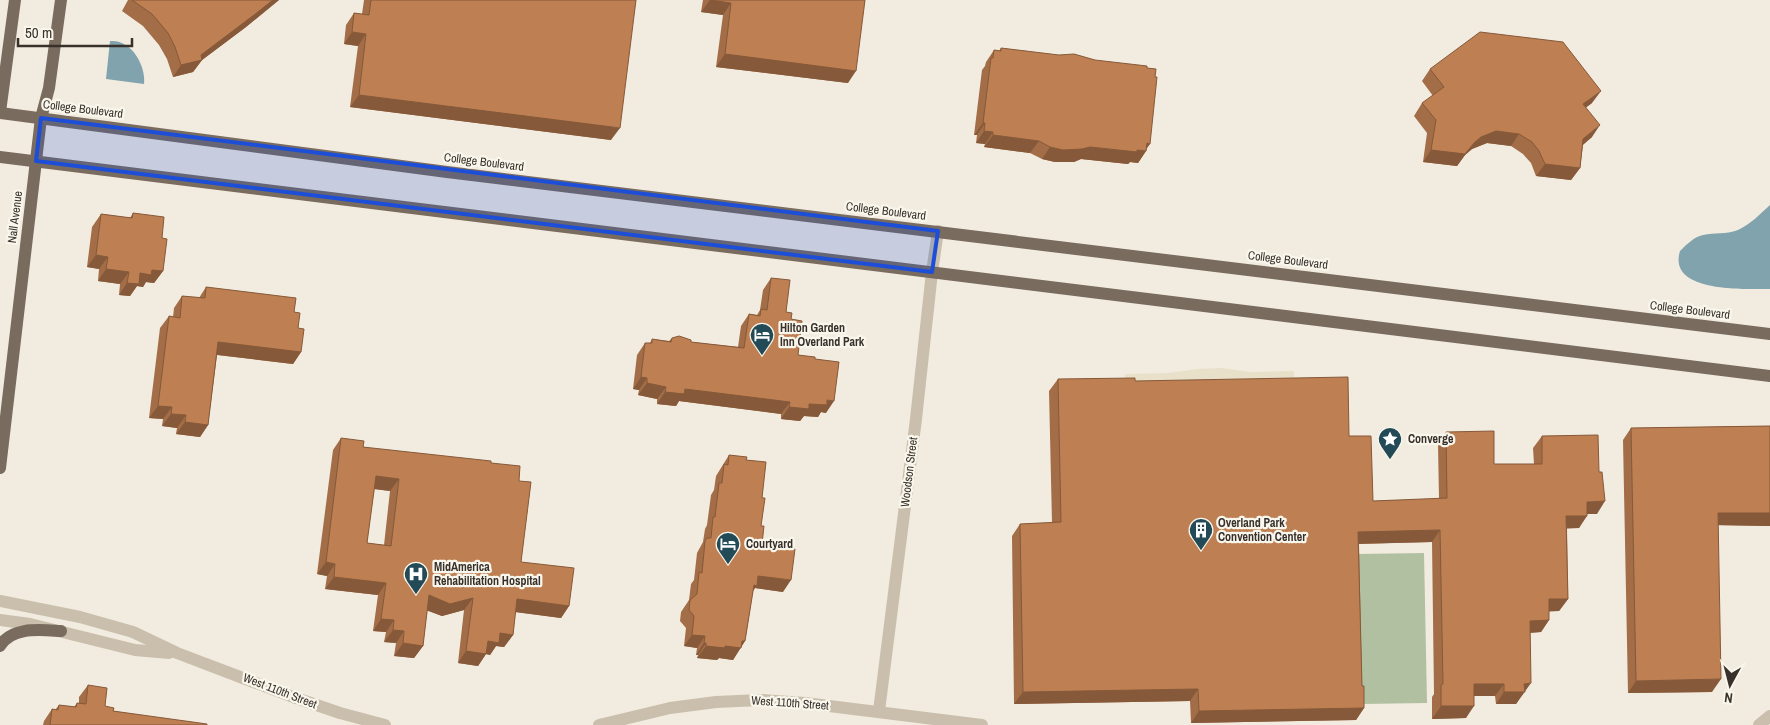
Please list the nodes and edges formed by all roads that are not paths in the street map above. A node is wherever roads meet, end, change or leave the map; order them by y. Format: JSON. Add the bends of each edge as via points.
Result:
{"nodes":[{"id":1,"x":15,"y":0,"type":"edge"},
{"id":2,"x":61,"y":0,"type":"edge"},
{"id":3,"x":0,"y":113,"type":"edge"},
{"id":4,"x":41,"y":118,"type":"junction"},
{"id":5,"x":0,"y":157,"type":"edge"},
{"id":6,"x":36,"y":161,"type":"junction"},
{"id":7,"x":938,"y":231,"type":"junction"},
{"id":8,"x":932,"y":272,"type":"junction"},
{"id":9,"x":1770,"y":334,"type":"edge"},
{"id":10,"x":1770,"y":376,"type":"edge"},
{"id":11,"x":0,"y":468,"type":"edge"},
{"id":12,"x":0,"y":602,"type":"edge"},
{"id":13,"x":0,"y":620,"type":"edge"},
{"id":14,"x":61,"y":632,"type":"junction"},
{"id":15,"x":0,"y":646,"type":"edge"},
{"id":16,"x":177,"y":653,"type":"junction"},
{"id":17,"x":879,"y":712,"type":"junction"},
{"id":18,"x":1770,"y":716,"type":"edge"},
{"id":19,"x":385,"y":725,"type":"edge"},
{"id":20,"x":599,"y":725,"type":"edge"},
{"id":21,"x":982,"y":725,"type":"edge"},
{"id":22,"x":1759,"y":725,"type":"edge"}],
"edges":[{"from":1,"to":3,"type":"main road"},
{"from":2,"to":4,"type":"main road","name":"Nall Avenue","via":[[49,88]]},
{"from":3,"to":4,"type":"main road","name":"College Boulevard"},
{"from":4,"to":6,"type":"main road","name":"Nall Avenue"},
{"from":4,"to":7,"type":"main road","name":"College Boulevard","via":[[447,172]]},
{"from":5,"to":6,"type":"main road"},
{"from":6,"to":8,"type":"main road"},
{"from":6,"to":11,"type":"main road","name":"Nall Avenue"},
{"from":7,"to":8,"type":"street","name":"Woodson Street"},
{"from":7,"to":9,"type":"main road","name":"College Boulevard"},
{"from":8,"to":10,"type":"main road"},
{"from":8,"to":17,"type":"street","name":"Woodson Street"},
{"from":12,"to":16,"type":"street","name":"West 110th Street","via":[[80,617],[133,632]]},
{"from":13,"to":14,"type":"street","name":"West 110th Street"},
{"from":14,"to":15,"type":"main road","via":[[20,632]]},
{"from":14,"to":16,"type":"street","name":"West 110th Street","via":[[135,650]]},
{"from":16,"to":19,"type":"street","name":"West 110th Street","via":[[308,702]]},
{"from":17,"to":20,"type":"street","name":"West 110th Street","via":[[805,703],[735,701],[670,708]]},
{"from":17,"to":21,"type":"street","name":"West 110th Street"},
{"from":18,"to":22,"type":"street"}]}
